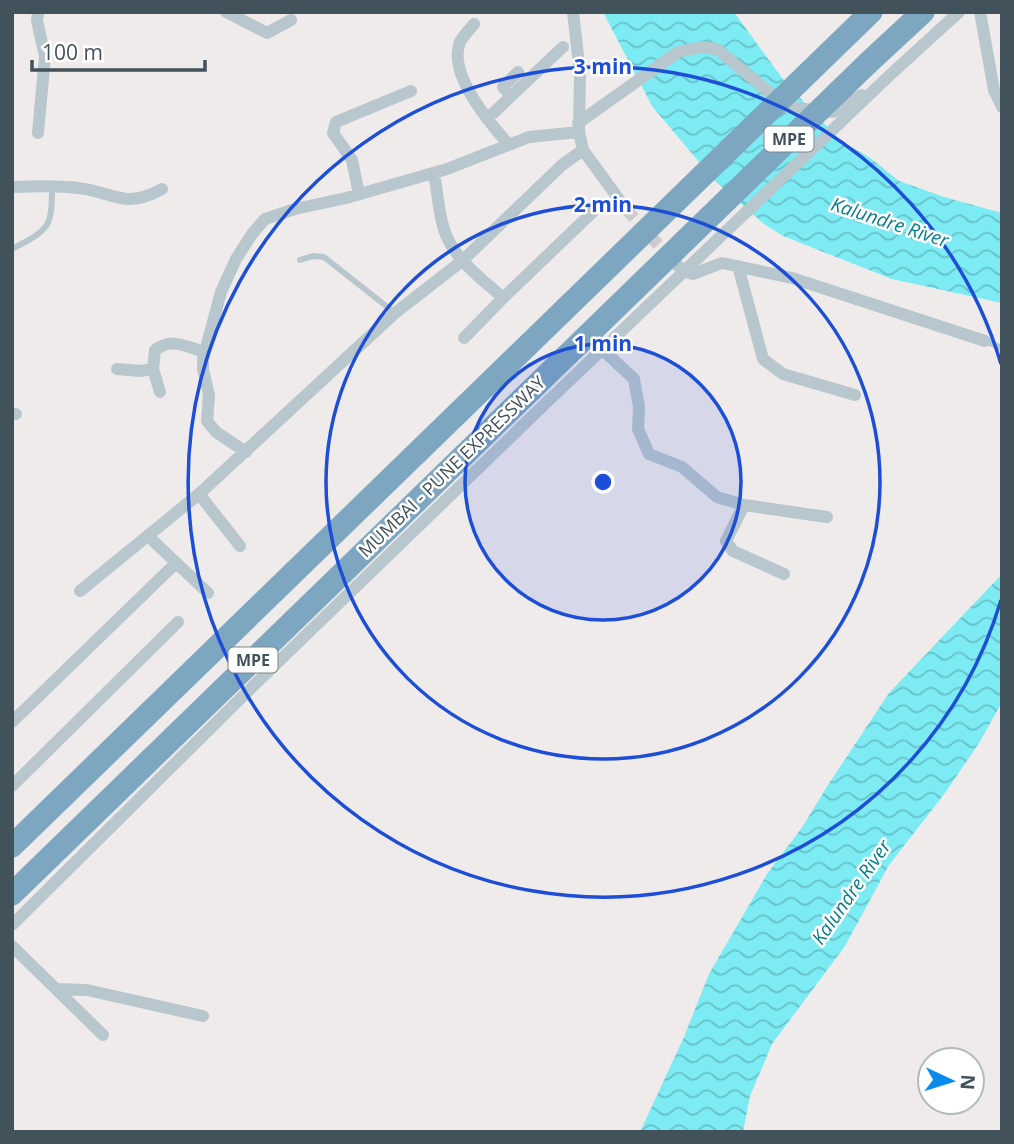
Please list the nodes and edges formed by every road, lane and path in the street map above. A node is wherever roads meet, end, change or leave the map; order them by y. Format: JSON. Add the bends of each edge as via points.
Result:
{"nodes":[{"id":1,"x":38,"y":12,"type":"edge"},
{"id":2,"x":226,"y":12,"type":"edge"},
{"id":3,"x":573,"y":12,"type":"edge"},
{"id":4,"x":871,"y":12,"type":"edge"},
{"id":5,"x":923,"y":12,"type":"edge"},
{"id":6,"x":959,"y":12,"type":"edge"},
{"id":7,"x":980,"y":12,"type":"edge"},
{"id":8,"x":291,"y":20,"type":"dead end"},
{"id":9,"x":474,"y":24,"type":"dead end"},
{"id":10,"x":563,"y":47,"type":"dead end"},
{"id":11,"x":518,"y":72,"type":"dead end"},
{"id":12,"x":880,"y":84,"type":"junction"},
{"id":13,"x":411,"y":91,"type":"dead end"},
{"id":14,"x":511,"y":96,"type":"junction"},
{"id":15,"x":1002,"y":107,"type":"edge"},
{"id":16,"x":487,"y":119,"type":"junction"},
{"id":17,"x":578,"y":128,"type":"junction"},
{"id":18,"x":38,"y":133,"type":"dead end"},
{"id":19,"x":509,"y":145,"type":"junction"},
{"id":20,"x":583,"y":150,"type":"junction"},
{"id":21,"x":434,"y":173,"type":"junction"},
{"id":22,"x":12,"y":187,"type":"edge"},
{"id":23,"x":52,"y":187,"type":"junction"},
{"id":24,"x":162,"y":189,"type":"dead end"},
{"id":25,"x":359,"y":194,"type":"junction"},
{"id":26,"x":600,"y":205,"type":"dead end"},
{"id":27,"x":626,"y":209,"type":"tunnel mouth"},
{"id":28,"x":12,"y":249,"type":"edge"},
{"id":29,"x":300,"y":260,"type":"dead end"},
{"id":30,"x":462,"y":261,"type":"junction"},
{"id":31,"x":738,"y":266,"type":"junction"},
{"id":32,"x":680,"y":268,"type":"junction"},
{"id":33,"x":503,"y":298,"type":"junction"},
{"id":34,"x":395,"y":313,"type":"junction"},
{"id":35,"x":464,"y":338,"type":"dead end"},
{"id":36,"x":985,"y":341,"type":"joint"},
{"id":37,"x":1002,"y":348,"type":"edge"},
{"id":38,"x":603,"y":350,"type":"junction"},
{"id":39,"x":205,"y":352,"type":"junction"},
{"id":40,"x":117,"y":369,"type":"dead end"},
{"id":41,"x":153,"y":369,"type":"junction"},
{"id":42,"x":160,"y":392,"type":"dead end"},
{"id":43,"x":855,"y":395,"type":"dead end"},
{"id":44,"x":246,"y":452,"type":"junction"},
{"id":45,"x":199,"y":494,"type":"junction"},
{"id":46,"x":744,"y":505,"type":"junction"},
{"id":47,"x":827,"y":517,"type":"dead end"},
{"id":48,"x":148,"y":536,"type":"junction"},
{"id":49,"x":240,"y":546,"type":"dead end"},
{"id":50,"x":176,"y":563,"type":"junction"},
{"id":51,"x":784,"y":574,"type":"dead end"},
{"id":52,"x":80,"y":591,"type":"dead end"},
{"id":53,"x":208,"y":593,"type":"dead end"},
{"id":54,"x":178,"y":622,"type":"dead end"},
{"id":55,"x":12,"y":722,"type":"edge"},
{"id":56,"x":12,"y":786,"type":"edge"},
{"id":57,"x":12,"y":846,"type":"edge"},
{"id":58,"x":12,"y":894,"type":"edge"},
{"id":59,"x":12,"y":925,"type":"edge"},
{"id":60,"x":12,"y":946,"type":"edge"},
{"id":61,"x":58,"y":989,"type":"junction"},
{"id":62,"x":203,"y":1016,"type":"dead end"},
{"id":63,"x":103,"y":1035,"type":"dead end"}],
"edges":[{"from":1,"to":18,"type":"street","via":[[45,56]]},
{"from":2,"to":8,"type":"street","via":[[267,33]]},
{"from":3,"to":17,"type":"street","via":[[580,73]]},
{"from":4,"to":57,"type":"highway","name":"MUMBAI - PUNE EXPRESSWAY","number":"MPE"},
{"from":5,"to":58,"type":"highway","name":"MUMBAI - PUNE EXPRESSWAY","number":"MPE"},
{"from":6,"to":12,"type":"street"},
{"from":7,"to":15,"type":"street","via":[[994,90]]},
{"from":9,"to":16,"type":"street","via":[[460,42],[458,57],[472,96]]},
{"from":10,"to":14,"type":"street"},
{"from":11,"to":14,"type":"street","via":[[503,87]]},
{"from":12,"to":17,"type":"street","via":[[832,112],[787,107],[718,49],[702,47],[678,52]]},
{"from":12,"to":32,"type":"street","via":[[714,245]]},
{"from":13,"to":25,"type":"street","via":[[336,122],[333,133],[352,160]]},
{"from":14,"to":16,"type":"street"},
{"from":16,"to":19,"type":"street"},
{"from":17,"to":19,"type":"street"},
{"from":17,"to":20,"type":"street"},
{"from":19,"to":21,"type":"street"},
{"from":20,"to":27,"type":"street"},
{"from":20,"to":30,"type":"street","via":[[562,164]]},
{"from":21,"to":25,"type":"street"},
{"from":21,"to":30,"type":"street","via":[[442,224]]},
{"from":22,"to":23,"type":"street"},
{"from":23,"to":24,"type":"street","via":[[137,200]]},
{"from":23,"to":28,"type":"lane","via":[[52,218],[39,235]]},
{"from":25,"to":39,"type":"street","via":[[265,219],[236,259],[221,292]]},
{"from":26,"to":33,"type":"street"},
{"from":29,"to":34,"type":"lane","via":[[324,257]]},
{"from":30,"to":33,"type":"street"},
{"from":30,"to":34,"type":"street"},
{"from":31,"to":32,"type":"street","via":[[710,265],[693,274]]},
{"from":31,"to":36,"type":"street","via":[[792,278]]},
{"from":31,"to":43,"type":"street","via":[[763,359],[783,374]]},
{"from":32,"to":38,"type":"street"},
{"from":33,"to":35,"type":"street"},
{"from":34,"to":44,"type":"street"},
{"from":36,"to":37,"type":"lane"},
{"from":38,"to":46,"type":"street","via":[[634,379],[638,429],[649,454],[682,467],[718,497]]},
{"from":38,"to":59,"type":"street"},
{"from":39,"to":41,"type":"street","via":[[164,344],[155,350]]},
{"from":39,"to":44,"type":"street","via":[[207,421]]},
{"from":40,"to":41,"type":"street"},
{"from":41,"to":42,"type":"street"},
{"from":44,"to":45,"type":"street"},
{"from":45,"to":48,"type":"street"},
{"from":45,"to":49,"type":"street"},
{"from":46,"to":47,"type":"street"},
{"from":46,"to":51,"type":"street","via":[[726,541],[728,546]]},
{"from":48,"to":50,"type":"street"},
{"from":48,"to":52,"type":"street"},
{"from":50,"to":53,"type":"street"},
{"from":50,"to":55,"type":"street"},
{"from":54,"to":56,"type":"street"},
{"from":60,"to":61,"type":"street"},
{"from":61,"to":62,"type":"street","via":[[87,990]]},
{"from":61,"to":63,"type":"street"}]}
